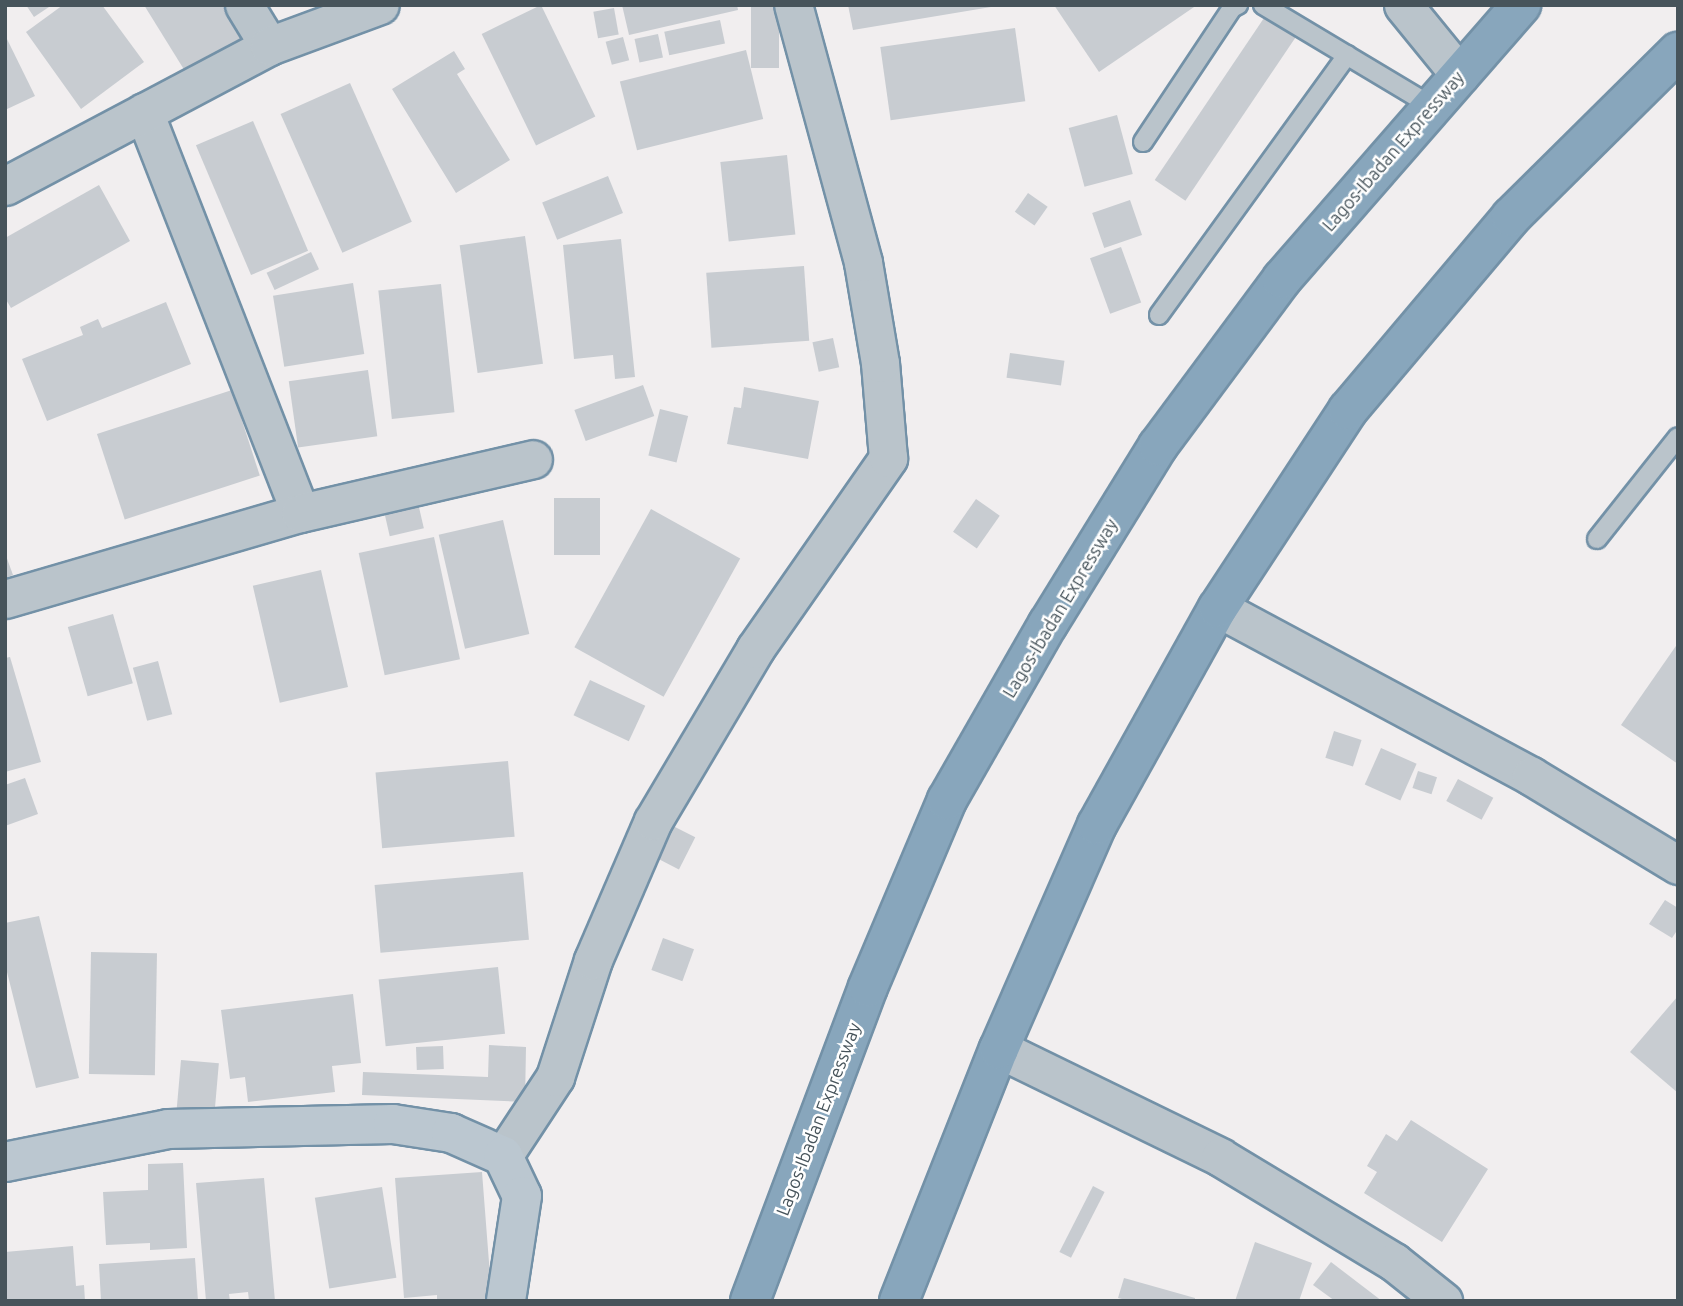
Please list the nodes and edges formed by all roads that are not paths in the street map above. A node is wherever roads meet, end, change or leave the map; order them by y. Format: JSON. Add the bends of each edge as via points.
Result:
{"nodes":[{"id":1,"x":244,"y":5,"type":"edge"},
{"id":2,"x":380,"y":5,"type":"edge"},
{"id":3,"x":793,"y":5,"type":"edge"},
{"id":4,"x":1238,"y":5,"type":"edge"},
{"id":5,"x":1263,"y":5,"type":"edge"},
{"id":6,"x":1403,"y":5,"type":"edge"},
{"id":7,"x":1521,"y":5,"type":"edge"},
{"id":8,"x":269,"y":46,"type":"junction"},
{"id":9,"x":1678,"y":52,"type":"edge"},
{"id":10,"x":1347,"y":55,"type":"junction"},
{"id":11,"x":1460,"y":75,"type":"junction"},
{"id":12,"x":1433,"y":106,"type":"junction"},
{"id":13,"x":144,"y":112,"type":"junction"},
{"id":14,"x":1143,"y":142,"type":"dead end"},
{"id":15,"x":5,"y":186,"type":"edge"},
{"id":16,"x":1159,"y":315,"type":"dead end"},
{"id":17,"x":1678,"y":437,"type":"edge"},
{"id":18,"x":533,"y":459,"type":"dead end"},
{"id":19,"x":300,"y":513,"type":"junction"},
{"id":20,"x":1597,"y":539,"type":"dead end"},
{"id":21,"x":5,"y":599,"type":"edge"},
{"id":22,"x":1217,"y":608,"type":"junction"},
{"id":23,"x":1678,"y":864,"type":"edge"},
{"id":24,"x":999,"y":1049,"type":"junction"},
{"id":25,"x":503,"y":1156,"type":"junction"},
{"id":26,"x":5,"y":1162,"type":"edge"},
{"id":27,"x":506,"y":1301,"type":"edge"},
{"id":28,"x":750,"y":1301,"type":"edge"},
{"id":29,"x":899,"y":1301,"type":"edge"},
{"id":30,"x":1443,"y":1301,"type":"edge"}],
"edges":[{"from":1,"to":8,"type":"street"},
{"from":2,"to":8,"type":"street"},
{"from":3,"to":25,"type":"street","via":[[863,262],[880,363],[888,458],[755,649],[653,821],[593,960],[555,1077]]},
{"from":4,"to":14,"type":"lane"},
{"from":5,"to":10,"type":"lane"},
{"from":6,"to":11,"type":"street"},
{"from":7,"to":11,"type":"highway","name":"Lagos-Ibadan Expressway"},
{"from":8,"to":13,"type":"street"},
{"from":9,"to":22,"type":"highway","via":[[1511,217],[1348,410]]},
{"from":10,"to":12,"type":"lane"},
{"from":10,"to":16,"type":"lane"},
{"from":11,"to":12,"type":"highway","name":"Lagos-Ibadan Expressway"},
{"from":12,"to":28,"type":"highway","name":"Lagos-Ibadan Expressway","via":[[1282,279],[1158,446],[960,777],[867,987]]},
{"from":13,"to":15,"type":"street"},
{"from":13,"to":19,"type":"street"},
{"from":17,"to":20,"type":"lane"},
{"from":18,"to":19,"type":"street"},
{"from":19,"to":21,"type":"street"},
{"from":22,"to":23,"type":"street","via":[[1531,776]]},
{"from":22,"to":24,"type":"highway","via":[[1097,825]]},
{"from":24,"to":29,"type":"highway"},
{"from":24,"to":30,"type":"street","via":[[1220,1157],[1394,1262]]},
{"from":25,"to":26,"type":"main road","via":[[451,1133],[368,1124],[168,1129]]},
{"from":25,"to":27,"type":"main road","via":[[522,1196]]}]}
